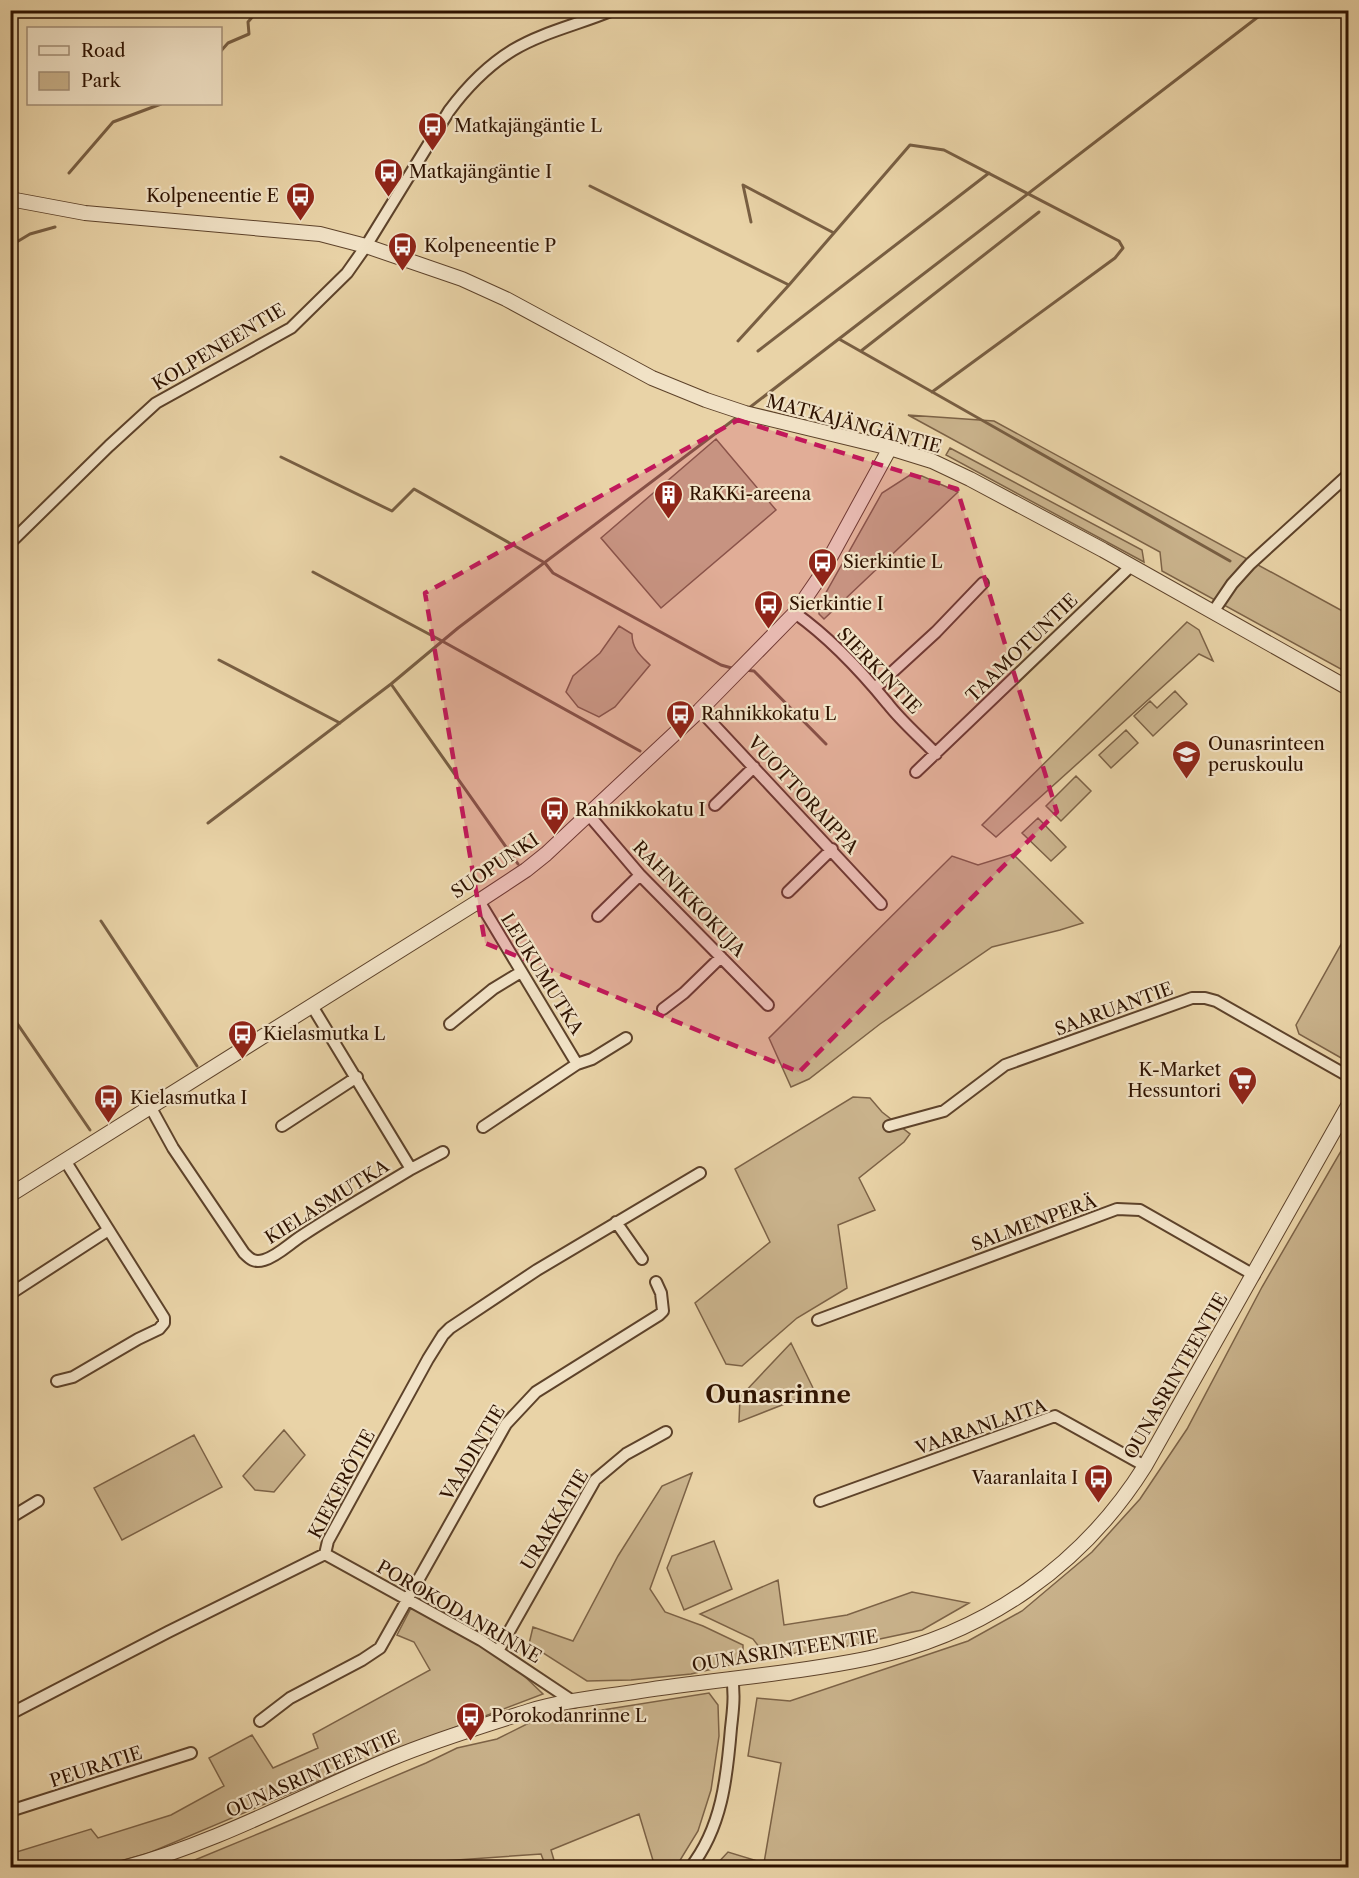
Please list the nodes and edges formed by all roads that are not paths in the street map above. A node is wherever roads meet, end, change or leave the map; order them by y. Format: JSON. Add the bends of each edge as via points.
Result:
{"nodes":[{"id":1,"x":613,"y":10,"type":"edge"},
{"id":2,"x":10,"y":199,"type":"edge"},
{"id":3,"x":366,"y":246,"type":"junction"},
{"id":4,"x":890,"y":448,"type":"junction"},
{"id":5,"x":1348,"y":475,"type":"edge"},
{"id":6,"x":10,"y":543,"type":"edge"},
{"id":7,"x":1131,"y":566,"type":"junction"},
{"id":8,"x":983,"y":583,"type":"dead end"},
{"id":9,"x":1213,"y":612,"type":"junction"},
{"id":10,"x":795,"y":613,"type":"junction"},
{"id":11,"x":876,"y":687,"type":"junction"},
{"id":12,"x":1348,"y":688,"type":"edge"},
{"id":13,"x":700,"y":710,"type":"junction"},
{"id":14,"x":936,"y":754,"type":"junction"},
{"id":15,"x":754,"y":767,"type":"junction"},
{"id":16,"x":916,"y":772,"type":"dead end"},
{"id":17,"x":715,"y":806,"type":"dead end"},
{"id":18,"x":588,"y":814,"type":"junction"},
{"id":19,"x":832,"y":849,"type":"junction"},
{"id":20,"x":640,"y":875,"type":"junction"},
{"id":21,"x":788,"y":892,"type":"dead end"},
{"id":22,"x":478,"y":901,"type":"junction"},
{"id":23,"x":881,"y":904,"type":"dead end"},
{"id":24,"x":598,"y":916,"type":"dead end"},
{"id":25,"x":721,"y":957,"type":"junction"},
{"id":26,"x":521,"y":972,"type":"junction"},
{"id":27,"x":768,"y":1005,"type":"dead end"},
{"id":28,"x":312,"y":1006,"type":"junction"},
{"id":29,"x":663,"y":1009,"type":"dead end"},
{"id":30,"x":450,"y":1024,"type":"dead end"},
{"id":31,"x":626,"y":1038,"type":"dead end"},
{"id":32,"x":577,"y":1064,"type":"junction"},
{"id":33,"x":357,"y":1077,"type":"junction"},
{"id":34,"x":1348,"y":1077,"type":"edge"},
{"id":35,"x":1348,"y":1106,"type":"edge"},
{"id":36,"x":151,"y":1108,"type":"junction"},
{"id":37,"x":282,"y":1126,"type":"dead end"},
{"id":38,"x":889,"y":1126,"type":"dead end"},
{"id":39,"x":483,"y":1127,"type":"dead end"},
{"id":40,"x":443,"y":1152,"type":"dead end"},
{"id":41,"x":66,"y":1162,"type":"junction"},
{"id":42,"x":411,"y":1169,"type":"junction"},
{"id":43,"x":700,"y":1173,"type":"dead end"},
{"id":44,"x":10,"y":1195,"type":"edge"},
{"id":45,"x":616,"y":1222,"type":"junction"},
{"id":46,"x":107,"y":1231,"type":"junction"},
{"id":47,"x":642,"y":1260,"type":"dead end"},
{"id":48,"x":1254,"y":1275,"type":"junction"},
{"id":49,"x":656,"y":1282,"type":"dead end"},
{"id":50,"x":10,"y":1294,"type":"edge"},
{"id":51,"x":818,"y":1320,"type":"dead end"},
{"id":52,"x":57,"y":1381,"type":"dead end"},
{"id":53,"x":666,"y":1432,"type":"dead end"},
{"id":54,"x":1145,"y":1466,"type":"junction"},
{"id":55,"x":38,"y":1501,"type":"dead end"},
{"id":56,"x":820,"y":1501,"type":"dead end"},
{"id":57,"x":10,"y":1518,"type":"edge"},
{"id":58,"x":325,"y":1554,"type":"junction"},
{"id":59,"x":408,"y":1600,"type":"junction"},
{"id":60,"x":498,"y":1651,"type":"junction"},
{"id":61,"x":732,"y":1678,"type":"junction"},
{"id":62,"x":574,"y":1701,"type":"junction"},
{"id":63,"x":10,"y":1714,"type":"edge"},
{"id":64,"x":260,"y":1721,"type":"dead end"},
{"id":65,"x":191,"y":1753,"type":"dead end"},
{"id":66,"x":10,"y":1811,"type":"edge"},
{"id":67,"x":123,"y":1868,"type":"edge"},
{"id":68,"x":690,"y":1868,"type":"edge"}],
"edges":[{"from":1,"to":3,"type":"street","name":"KOLPENEENTIE","via":[[513,50],[465,90]]},
{"from":2,"to":3,"type":"street","name":"MATKAJÄNGÄNTIE","via":[[86,213],[320,234]]},
{"from":3,"to":4,"type":"street","name":"MATKAJÄNGÄNTIE","via":[[462,279],[652,378],[706,400]]},
{"from":3,"to":6,"type":"street","name":"KOLPENEENTIE","via":[[347,273],[291,328],[156,403]]},
{"from":4,"to":7,"type":"street","name":"MATKAJÄNGÄNTIE","via":[[932,461],[970,479]]},
{"from":4,"to":10,"type":"street","name":"SUOPUNKI","via":[[819,578]]},
{"from":5,"to":9,"type":"street","via":[[1250,564]]},
{"from":7,"to":9,"type":"street","name":"MATKAJÄNGÄNTIE"},
{"from":7,"to":14,"type":"street","name":"TAAMOTUNTIE"},
{"from":8,"to":11,"type":"street"},
{"from":9,"to":12,"type":"street","name":"MATKAJÄNGÄNTIE"},
{"from":10,"to":11,"type":"street","name":"SIERKINTIE"},
{"from":10,"to":13,"type":"street","name":"SUOPUNKI"},
{"from":11,"to":14,"type":"street","name":"SIERKINTIE","via":[[888,705]]},
{"from":13,"to":15,"type":"street","name":"VUOTTORAIPPA"},
{"from":13,"to":18,"type":"street","name":"SUOPUNKI"},
{"from":14,"to":16,"type":"street","name":"TAAMOTUNTIE"},
{"from":15,"to":17,"type":"street"},
{"from":15,"to":19,"type":"street","name":"VUOTTORAIPPA"},
{"from":18,"to":20,"type":"street","name":"RAHNIKKOKUJA"},
{"from":18,"to":22,"type":"street","name":"SUOPUNKI","via":[[546,855]]},
{"from":19,"to":21,"type":"street"},
{"from":19,"to":23,"type":"street","name":"VUOTTORAIPPA"},
{"from":20,"to":24,"type":"street"},
{"from":20,"to":25,"type":"street","name":"RAHNIKKOKUJA"},
{"from":22,"to":26,"type":"street","name":"LEUKUMUTKA"},
{"from":22,"to":28,"type":"street","name":"SUOPUNKI"},
{"from":25,"to":27,"type":"street","name":"RAHNIKKOKUJA"},
{"from":25,"to":29,"type":"street"},
{"from":26,"to":30,"type":"street"},
{"from":26,"to":32,"type":"street","name":"LEUKUMUTKA"},
{"from":28,"to":33,"type":"street","name":"KIELASMUTKA"},
{"from":28,"to":36,"type":"street","name":"SUOPUNKI"},
{"from":31,"to":32,"type":"street","name":"LEUKUMUTKA"},
{"from":32,"to":39,"type":"street","name":"LEUKUMUTKA"},
{"from":33,"to":37,"type":"street"},
{"from":33,"to":42,"type":"street","name":"KIELASMUTKA"},
{"from":34,"to":38,"type":"street","name":"SAARUANTIE","via":[[1216,1001],[1192,998],[1005,1065],[944,1111]]},
{"from":35,"to":48,"type":"street","name":"OUNASRINTEENTIE"},
{"from":36,"to":41,"type":"street","name":"SUOPUNKI"},
{"from":36,"to":42,"type":"street","name":"KIELASMUTKA","via":[[173,1149],[244,1252],[256,1262],[273,1256]]},
{"from":40,"to":42,"type":"street"},
{"from":41,"to":44,"type":"street","name":"SUOPUNKI"},
{"from":41,"to":46,"type":"street"},
{"from":43,"to":45,"type":"street","name":"KIEKERÖTIE"},
{"from":45,"to":47,"type":"street"},
{"from":45,"to":58,"type":"street","name":"KIEKERÖTIE","via":[[468,1315],[443,1335],[328,1541]]},
{"from":46,"to":50,"type":"street"},
{"from":46,"to":52,"type":"street","via":[[164,1323],[73,1377]]},
{"from":48,"to":51,"type":"street","name":"SALMENPERÄ","via":[[1140,1210],[1118,1209]]},
{"from":48,"to":54,"type":"street","name":"OUNASRINTEENTIE"},
{"from":49,"to":59,"type":"street","name":"VAADINTIE","via":[[663,1302],[659,1315],[536,1392],[506,1424]]},
{"from":53,"to":60,"type":"street","name":"URAKKATIE","via":[[626,1454],[595,1480]]},
{"from":54,"to":56,"type":"street","name":"VAARANLAITA","via":[[1055,1416]]},
{"from":54,"to":61,"type":"street","name":"OUNASRINTEENTIE","via":[[1112,1514],[1060,1567],[1020,1596],[970,1624],[915,1646],[873,1657]]},
{"from":55,"to":57,"type":"street"},
{"from":58,"to":59,"type":"street","name":"POROKODANRINNE"},
{"from":58,"to":63,"type":"street","name":"KIEKERÖTIE"},
{"from":59,"to":60,"type":"street","name":"POROKODANRINNE"},
{"from":59,"to":64,"type":"street","name":"VAADINTIE","via":[[385,1642],[374,1653],[290,1698]]},
{"from":60,"to":62,"type":"street","name":"POROKODANRINNE"},
{"from":61,"to":62,"type":"street","name":"OUNASRINTEENTIE"},
{"from":61,"to":68,"type":"street","via":[[734,1698],[727,1774],[714,1826]]},
{"from":62,"to":67,"type":"street","name":"OUNASRINTEENTIE","via":[[533,1710],[426,1745],[200,1843]]},
{"from":65,"to":66,"type":"street","name":"PEURATIE"}]}
